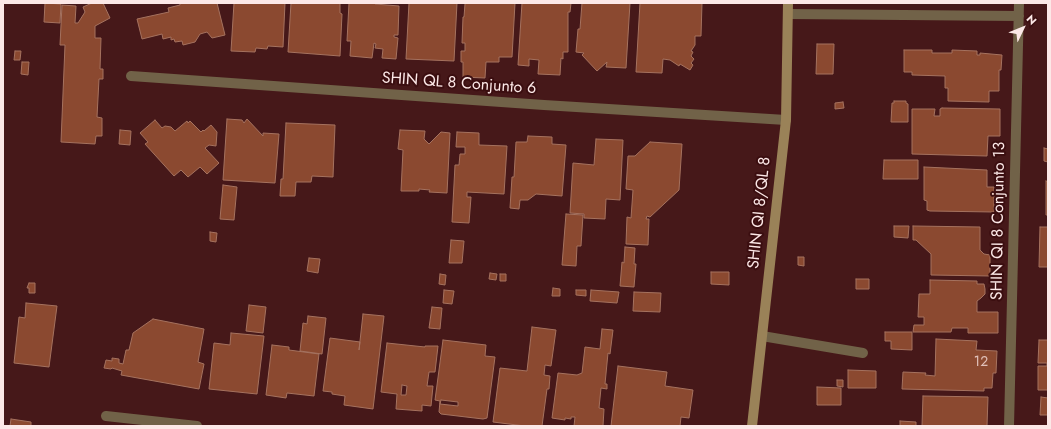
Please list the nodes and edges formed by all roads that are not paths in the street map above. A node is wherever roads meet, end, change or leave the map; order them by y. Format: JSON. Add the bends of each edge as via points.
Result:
{"nodes":[{"id":1,"x":788,"y":3,"type":"edge"},
{"id":2,"x":1019,"y":3,"type":"edge"},
{"id":3,"x":788,"y":14,"type":"junction"},
{"id":4,"x":1019,"y":16,"type":"junction"},
{"id":5,"x":131,"y":76,"type":"dead end"},
{"id":6,"x":786,"y":120,"type":"junction"},
{"id":7,"x":762,"y":336,"type":"junction"},
{"id":8,"x":863,"y":353,"type":"dead end"},
{"id":9,"x":106,"y":416,"type":"dead end"},
{"id":10,"x":198,"y":426,"type":"edge"},
{"id":11,"x":752,"y":426,"type":"edge"},
{"id":12,"x":1009,"y":426,"type":"edge"}],
"edges":[{"from":1,"to":3,"type":"street","name":"SHIN QI 8/QL 8"},
{"from":2,"to":4,"type":"street","name":"SHIN QI 8 Conjunto 13"},
{"from":3,"to":4,"type":"street"},
{"from":3,"to":6,"type":"street","name":"SHIN QI 8/QL 8"},
{"from":4,"to":12,"type":"street","name":"SHIN QI 8 Conjunto 13"},
{"from":5,"to":6,"type":"street","name":"SHIN QL 8 Conjunto 6"},
{"from":6,"to":7,"type":"street","name":"SHIN QI 8/QL 8"},
{"from":7,"to":8,"type":"street"},
{"from":7,"to":11,"type":"street","name":"SHIN QI 8/QL 8"},
{"from":9,"to":10,"type":"street"}]}
